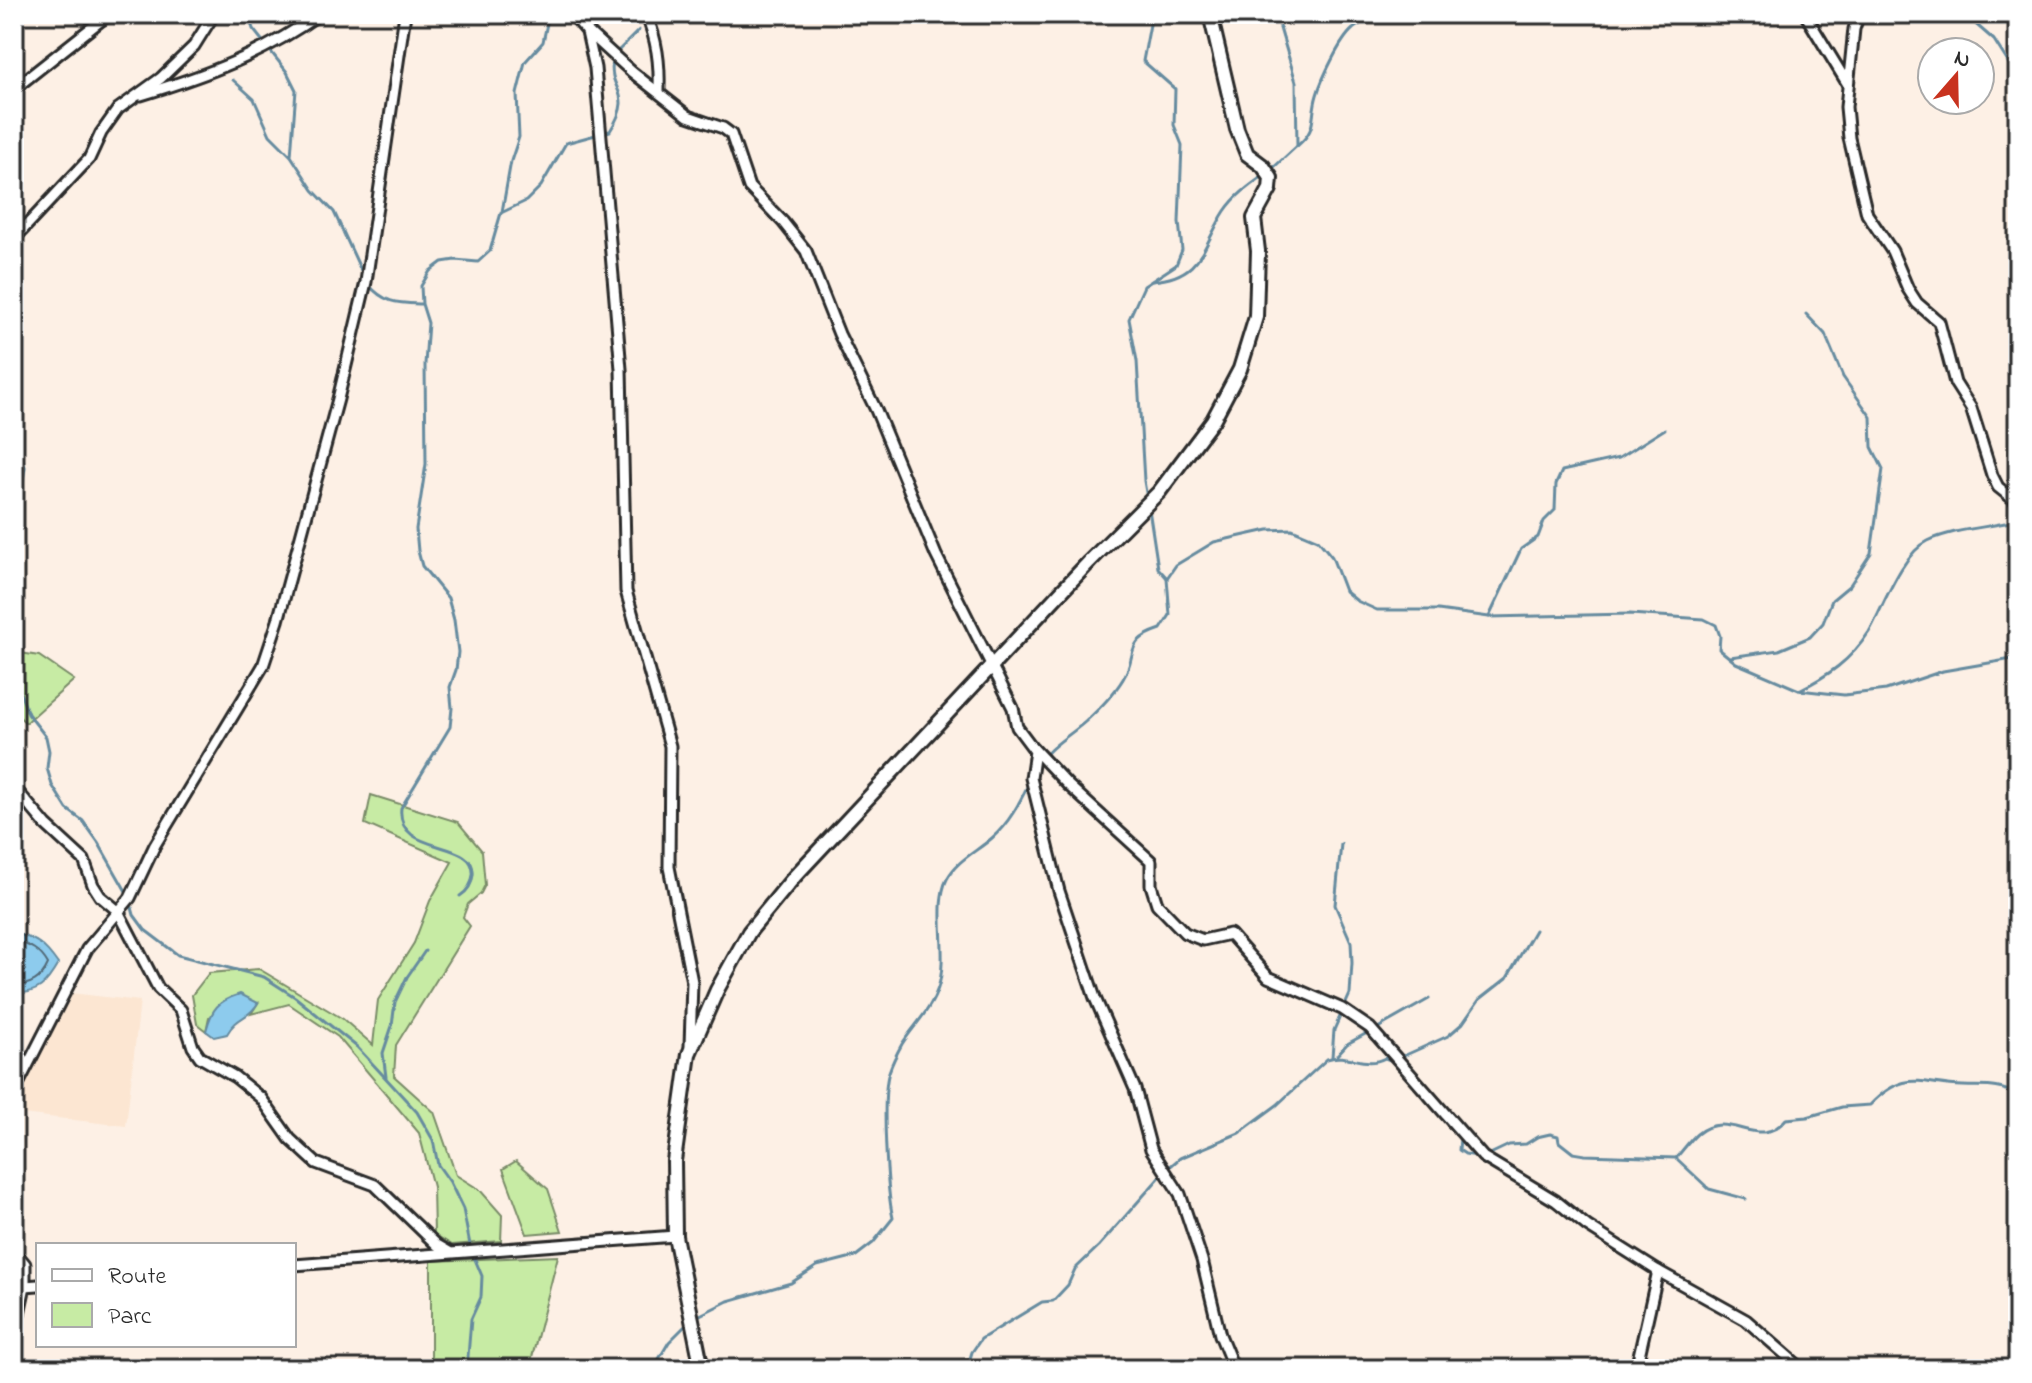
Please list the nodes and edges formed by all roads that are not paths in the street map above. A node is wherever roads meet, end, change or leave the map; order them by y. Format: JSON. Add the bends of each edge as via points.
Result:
{"nodes":[{"id":1,"x":109,"y":14,"type":"edge"},
{"id":2,"x":214,"y":14,"type":"edge"},
{"id":3,"x":319,"y":14,"type":"edge"},
{"id":4,"x":405,"y":14,"type":"edge"},
{"id":5,"x":572,"y":14,"type":"edge"},
{"id":6,"x":583,"y":14,"type":"edge"},
{"id":7,"x":646,"y":14,"type":"edge"},
{"id":8,"x":1210,"y":14,"type":"edge"},
{"id":9,"x":1805,"y":14,"type":"edge"},
{"id":10,"x":1859,"y":14,"type":"edge"},
{"id":11,"x":585,"y":29,"type":"junction"},
{"id":12,"x":1847,"y":83,"type":"junction"},
{"id":13,"x":14,"y":89,"type":"edge"},
{"id":14,"x":659,"y":91,"type":"junction"},
{"id":15,"x":135,"y":97,"type":"junction"},
{"id":16,"x":14,"y":239,"type":"edge"},
{"id":17,"x":2018,"y":503,"type":"edge"},
{"id":18,"x":990,"y":667,"type":"junction"},
{"id":19,"x":1033,"y":748,"type":"junction"},
{"id":20,"x":14,"y":787,"type":"edge"},
{"id":21,"x":118,"y":911,"type":"junction"},
{"id":22,"x":689,"y":1054,"type":"junction"},
{"id":23,"x":14,"y":1092,"type":"edge"},
{"id":24,"x":675,"y":1236,"type":"junction"},
{"id":25,"x":449,"y":1252,"type":"junction"},
{"id":26,"x":14,"y":1257,"type":"edge"},
{"id":27,"x":296,"y":1265,"type":"edge"},
{"id":28,"x":1658,"y":1271,"type":"junction"},
{"id":29,"x":36,"y":1285,"type":"edge"},
{"id":30,"x":25,"y":1286,"type":"junction"},
{"id":31,"x":14,"y":1338,"type":"edge"},
{"id":32,"x":20,"y":1369,"type":"edge"},
{"id":33,"x":702,"y":1369,"type":"edge"},
{"id":34,"x":1234,"y":1369,"type":"edge"},
{"id":35,"x":1636,"y":1369,"type":"edge"},
{"id":36,"x":1802,"y":1369,"type":"edge"}],
"edges":[{"from":1,"to":13,"type":"street"},
{"from":2,"to":15,"type":"street","via":[[194,46]]},
{"from":3,"to":15,"type":"street","via":[[212,73]]},
{"from":4,"to":21,"type":"street","via":[[366,282],[278,621],[263,666]]},
{"from":5,"to":11,"type":"street"},
{"from":6,"to":11,"type":"street"},
{"from":7,"to":14,"type":"street","via":[[660,62]]},
{"from":8,"to":18,"type":"street","via":[[1237,129],[1247,154],[1271,178],[1254,218],[1256,317],[1240,369],[1213,420],[1159,492]]},
{"from":9,"to":12,"type":"street"},
{"from":10,"to":12,"type":"street"},
{"from":11,"to":14,"type":"street"},
{"from":11,"to":22,"type":"street","via":[[595,68],[621,369],[626,591],[670,746],[669,867],[692,982]]},
{"from":12,"to":17,"type":"street","via":[[1849,138],[1867,214],[1917,303],[1939,322],[1955,383],[1971,408],[1992,475]]},
{"from":14,"to":18,"type":"street","via":[[688,116],[731,134],[749,187],[806,251],[936,555]]},
{"from":15,"to":16,"type":"street","via":[[118,109],[89,159]]},
{"from":18,"to":19,"type":"street","via":[[1013,708],[1017,727]]},
{"from":18,"to":22,"type":"street","via":[[749,932]]},
{"from":19,"to":28,"type":"street","via":[[1151,861],[1157,904],[1185,933],[1203,940],[1230,934],[1268,977],[1342,1009],[1370,1028],[1483,1157]]},
{"from":19,"to":34,"type":"street","via":[[1031,778],[1059,891],[1095,998],[1135,1089],[1151,1149],[1180,1194]]},
{"from":20,"to":21,"type":"street","via":[[84,860],[100,896]]},
{"from":21,"to":23,"type":"street","via":[[87,949]]},
{"from":21,"to":25,"type":"street","via":[[158,988],[181,1010],[200,1057],[261,1098],[290,1139],[316,1163],[375,1185]]},
{"from":22,"to":24,"type":"street","via":[[674,1161]]},
{"from":24,"to":25,"type":"street"},
{"from":24,"to":33,"type":"street"},
{"from":25,"to":27,"type":"street"},
{"from":26,"to":30,"type":"street","via":[[25,1264]]},
{"from":28,"to":35,"type":"street"},
{"from":28,"to":36,"type":"street","via":[[1746,1320]]},
{"from":29,"to":30,"type":"street"},
{"from":30,"to":31,"type":"street"},
{"from":31,"to":32,"type":"street"}]}
